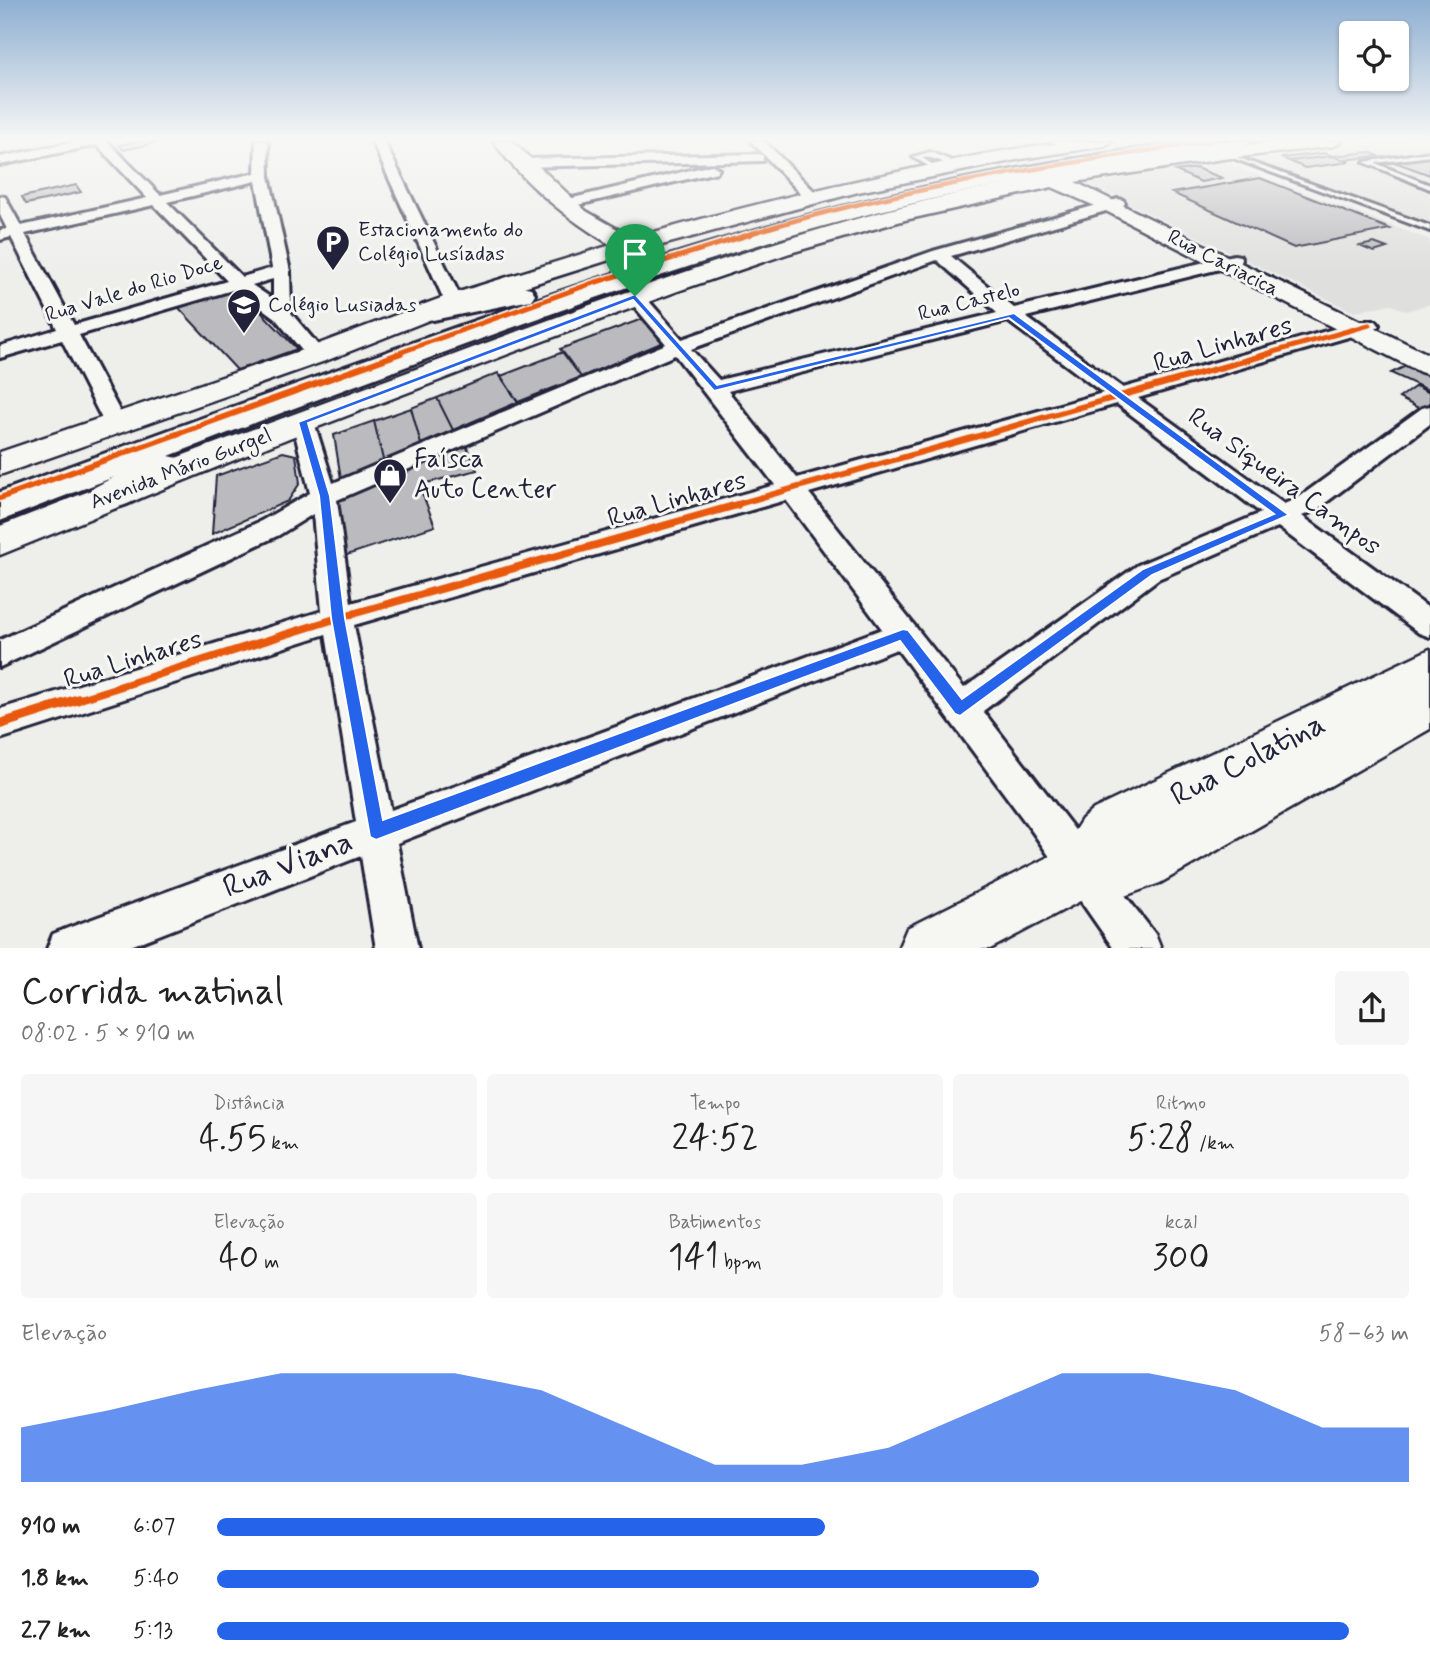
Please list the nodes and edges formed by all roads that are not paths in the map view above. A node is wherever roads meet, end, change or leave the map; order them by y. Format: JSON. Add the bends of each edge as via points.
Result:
{"nodes":[{"id":1,"x":143,"y":185,"type":"edge"},
{"id":2,"x":220,"y":185,"type":"edge"},
{"id":3,"x":264,"y":185,"type":"edge"},
{"id":4,"x":396,"y":185,"type":"edge"},
{"id":5,"x":545,"y":185,"type":"edge"},
{"id":6,"x":643,"y":185,"type":"edge"},
{"id":7,"x":798,"y":185,"type":"edge"},
{"id":8,"x":859,"y":185,"type":"edge"},
{"id":9,"x":904,"y":185,"type":"edge"},
{"id":10,"x":951,"y":185,"type":"edge"},
{"id":11,"x":983,"y":185,"type":"edge"},
{"id":12,"x":1095,"y":185,"type":"edge"},
{"id":13,"x":1311,"y":185,"type":"edge"},
{"id":14,"x":811,"y":196,"type":"junction"},
{"id":15,"x":157,"y":199,"type":"junction"},
{"id":16,"x":0,"y":200,"type":"edge"},
{"id":17,"x":565,"y":204,"type":"junction"},
{"id":18,"x":1115,"y":204,"type":"junction"},
{"id":19,"x":728,"y":219,"type":"junction"},
{"id":20,"x":1430,"y":229,"type":"edge"},
{"id":21,"x":8,"y":233,"type":"edge"},
{"id":22,"x":793,"y":245,"type":"joint"},
{"id":23,"x":630,"y":246,"type":"junction"},
{"id":24,"x":939,"y":254,"type":"junction"},
{"id":25,"x":1228,"y":261,"type":"junction"},
{"id":26,"x":281,"y":271,"type":"junction"},
{"id":27,"x":237,"y":282,"type":"junction"},
{"id":28,"x":609,"y":284,"type":"junction"},
{"id":29,"x":534,"y":292,"type":"junction"},
{"id":30,"x":444,"y":306,"type":"junction"},
{"id":31,"x":282,"y":314,"type":"junction"},
{"id":32,"x":1011,"y":315,"type":"junction"},
{"id":33,"x":1361,"y":327,"type":"junction"},
{"id":34,"x":69,"y":332,"type":"junction"},
{"id":35,"x":677,"y":347,"type":"junction"},
{"id":36,"x":0,"y":352,"type":"edge"},
{"id":37,"x":1430,"y":355,"type":"edge"},
{"id":38,"x":1430,"y":366,"type":"edge"},
{"id":39,"x":317,"y":371,"type":"junction"},
{"id":40,"x":714,"y":388,"type":"junction"},
{"id":41,"x":1120,"y":396,"type":"junction"},
{"id":42,"x":1430,"y":413,"type":"edge"},
{"id":43,"x":303,"y":422,"type":"junction"},
{"id":44,"x":116,"y":423,"type":"junction"},
{"id":45,"x":0,"y":464,"type":"edge"},
{"id":46,"x":0,"y":485,"type":"edge"},
{"id":47,"x":791,"y":489,"type":"junction"},
{"id":48,"x":324,"y":496,"type":"junction"},
{"id":49,"x":104,"y":498,"type":"junction"},
{"id":50,"x":0,"y":508,"type":"edge"},
{"id":51,"x":1283,"y":515,"type":"junction"},
{"id":52,"x":0,"y":541,"type":"edge"},
{"id":53,"x":338,"y":618,"type":"junction"},
{"id":54,"x":1430,"y":625,"type":"edge"},
{"id":55,"x":903,"y":634,"type":"junction"},
{"id":56,"x":0,"y":654,"type":"edge"},
{"id":57,"x":1430,"y":668,"type":"edge"},
{"id":58,"x":1430,"y":705,"type":"edge"},
{"id":59,"x":960,"y":709,"type":"junction"},
{"id":60,"x":0,"y":724,"type":"edge"},
{"id":61,"x":376,"y":831,"type":"junction"},
{"id":62,"x":1082,"y":870,"type":"junction"},
{"id":63,"x":68,"y":948,"type":"edge"},
{"id":64,"x":397,"y":948,"type":"edge"},
{"id":65,"x":928,"y":948,"type":"edge"},
{"id":66,"x":1140,"y":948,"type":"edge"}],
"edges":[{"from":1,"to":15,"type":"street"},
{"from":2,"to":15,"type":"street"},
{"from":3,"to":26,"type":"street"},
{"from":4,"to":30,"type":"street"},
{"from":5,"to":17,"type":"main road"},
{"from":6,"to":17,"type":"street"},
{"from":7,"to":14,"type":"street"},
{"from":8,"to":14,"type":"main road","name":"Avenida Mário Gurgel"},
{"from":9,"to":28,"type":"main road","name":"Avenida Mário Gurgel","via":[[732,232]]},
{"from":10,"to":28,"type":"main road","name":"Avenida Mário Gurgel","via":[[789,227]]},
{"from":11,"to":22,"type":"main road","name":"Avenida Mário Gurgel"},
{"from":12,"to":18,"type":"main road","name":"Rua Cariacica"},
{"from":13,"to":20,"type":"lane"},
{"from":14,"to":19,"type":"main road","name":"Avenida Mário Gurgel"},
{"from":15,"to":21,"type":"street"},
{"from":15,"to":27,"type":"street"},
{"from":16,"to":21,"type":"street"},
{"from":17,"to":23,"type":"main road"},
{"from":18,"to":24,"type":"street"},
{"from":18,"to":25,"type":"main road","name":"Rua Cariacica"},
{"from":19,"to":23,"type":"main road","name":"Avenida Mário Gurgel"},
{"from":19,"to":28,"type":"main road"},
{"from":21,"to":34,"type":"street"},
{"from":22,"to":28,"type":"main road"},
{"from":23,"to":30,"type":"main road","name":"Avenida Mário Gurgel"},
{"from":24,"to":32,"type":"street","name":"Rua Siqueira Campos"},
{"from":24,"to":35,"type":"street"},
{"from":25,"to":32,"type":"street","name":"Rua Castelo"},
{"from":25,"to":33,"type":"main road","name":"Rua Cariacica"},
{"from":26,"to":27,"type":"street","name":"Rua Vale do Rio Doce"},
{"from":26,"to":31,"type":"street"},
{"from":27,"to":31,"type":"street"},
{"from":27,"to":34,"type":"street","name":"Rua Vale do Rio Doce"},
{"from":28,"to":29,"type":"main road","name":"Avenida Mário Gurgel"},
{"from":28,"to":35,"type":"street"},
{"from":28,"to":39,"type":"main road","name":"Avenida Mário Gurgel"},
{"from":28,"to":43,"type":"main road","name":"Avenida Mário Gurgel"},
{"from":29,"to":30,"type":"main road"},
{"from":29,"to":46,"type":"main road","name":"Avenida Mário Gurgel"},
{"from":30,"to":39,"type":"main road","name":"Avenida Mário Gurgel"},
{"from":31,"to":39,"type":"street"},
{"from":32,"to":40,"type":"street","name":"Rua Castelo"},
{"from":32,"to":41,"type":"street","name":"Rua Siqueira Campos"},
{"from":33,"to":37,"type":"main road","name":"Rua Cariacica"},
{"from":33,"to":38,"type":"main road","name":"Rua Cariacica"},
{"from":33,"to":41,"type":"street","name":"Rua Linhares"},
{"from":34,"to":36,"type":"street","name":"Rua Vale do Rio Doce"},
{"from":34,"to":44,"type":"street"},
{"from":35,"to":40,"type":"street"},
{"from":35,"to":48,"type":"street"},
{"from":39,"to":44,"type":"main road","name":"Avenida Mário Gurgel"},
{"from":39,"to":49,"type":"main road"},
{"from":39,"to":50,"type":"main road","name":"Avenida Mário Gurgel"},
{"from":40,"to":47,"type":"street"},
{"from":41,"to":47,"type":"street","name":"Rua Linhares"},
{"from":41,"to":51,"type":"street","name":"Rua Siqueira Campos"},
{"from":42,"to":51,"type":"street","via":[[1328,491]]},
{"from":43,"to":48,"type":"street"},
{"from":43,"to":49,"type":"main road","name":"Avenida Mário Gurgel"},
{"from":44,"to":45,"type":"main road","name":"Avenida Mário Gurgel"},
{"from":47,"to":53,"type":"street","name":"Rua Linhares"},
{"from":47,"to":55,"type":"street"},
{"from":48,"to":53,"type":"street"},
{"from":48,"to":56,"type":"street","via":[[270,528]]},
{"from":49,"to":52,"type":"main road","name":"Avenida Mário Gurgel"},
{"from":51,"to":54,"type":"street","name":"Rua Siqueira Campos"},
{"from":51,"to":59,"type":"street","via":[[1148,572]]},
{"from":53,"to":60,"type":"street","name":"Rua Linhares"},
{"from":53,"to":61,"type":"street"},
{"from":55,"to":59,"type":"street"},
{"from":55,"to":61,"type":"street","name":"Rua Viana"},
{"from":57,"to":62,"type":"main road","name":"Rua Colatina","via":[[1113,828],[1101,838]]},
{"from":58,"to":62,"type":"main road","name":"Rua Colatina","via":[[1140,863],[1119,870]]},
{"from":59,"to":62,"type":"street"},
{"from":61,"to":63,"type":"street","name":"Rua Viana"},
{"from":61,"to":64,"type":"street"},
{"from":62,"to":65,"type":"main road","name":"Rua Colatina"},
{"from":62,"to":66,"type":"street"}]}
